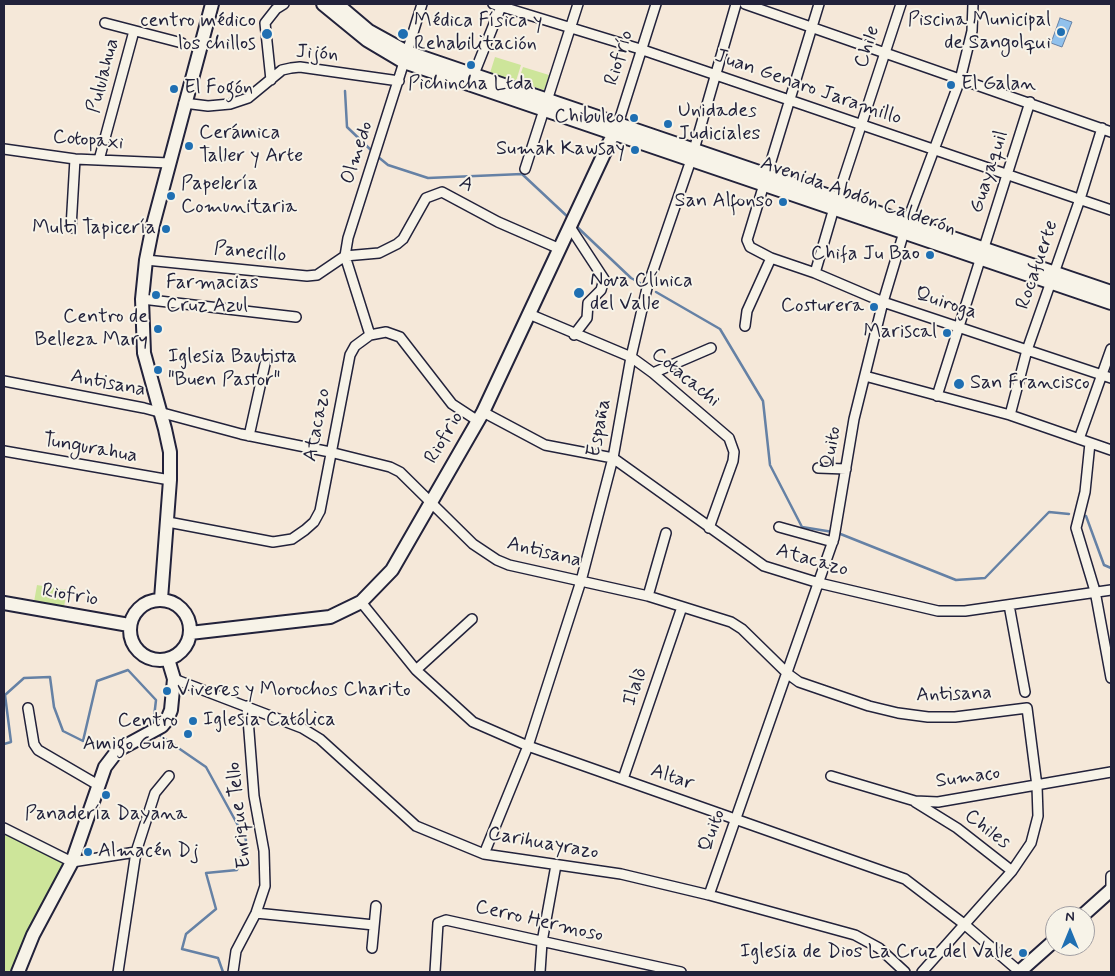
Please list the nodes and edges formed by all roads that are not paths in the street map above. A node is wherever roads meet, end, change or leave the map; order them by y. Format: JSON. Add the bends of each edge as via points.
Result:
{"nodes":[{"id":1,"x":212,"y":4,"type":"edge"},
{"id":2,"x":284,"y":4,"type":"edge"},
{"id":3,"x":323,"y":4,"type":"edge"},
{"id":4,"x":337,"y":4,"type":"edge"},
{"id":5,"x":422,"y":4,"type":"edge"},
{"id":6,"x":578,"y":4,"type":"edge"},
{"id":7,"x":656,"y":4,"type":"edge"},
{"id":8,"x":736,"y":4,"type":"edge"},
{"id":9,"x":745,"y":4,"type":"edge"},
{"id":10,"x":819,"y":4,"type":"edge"},
{"id":11,"x":901,"y":4,"type":"edge"},
{"id":12,"x":971,"y":4,"type":"edge"},
{"id":13,"x":499,"y":5,"type":"edge"},
{"id":14,"x":105,"y":23,"type":"dead end"},
{"id":15,"x":571,"y":27,"type":"junction"},
{"id":16,"x":812,"y":27,"type":"junction"},
{"id":17,"x":134,"y":31,"type":"junction"},
{"id":18,"x":182,"y":44,"type":"dead end"},
{"id":19,"x":640,"y":49,"type":"junction"},
{"id":20,"x":884,"y":54,"type":"junction"},
{"id":21,"x":406,"y":57,"type":"junction"},
{"id":22,"x":474,"y":74,"type":"junction"},
{"id":23,"x":716,"y":75,"type":"junction"},
{"id":24,"x":270,"y":80,"type":"junction"},
{"id":25,"x":960,"y":80,"type":"junction"},
{"id":26,"x":399,"y":81,"type":"junction"},
{"id":27,"x":790,"y":101,"type":"junction"},
{"id":28,"x":1030,"y":102,"type":"junction"},
{"id":29,"x":184,"y":103,"type":"junction"},
{"id":30,"x":545,"y":104,"type":"junction"},
{"id":31,"x":860,"y":125,"type":"junction"},
{"id":32,"x":1102,"y":128,"type":"junction"},
{"id":33,"x":616,"y":129,"type":"junction"},
{"id":34,"x":1111,"y":132,"type":"edge"},
{"id":35,"x":4,"y":150,"type":"edge"},
{"id":36,"x":933,"y":150,"type":"junction"},
{"id":37,"x":692,"y":154,"type":"junction"},
{"id":38,"x":75,"y":159,"type":"junction"},
{"id":39,"x":99,"y":160,"type":"junction"},
{"id":40,"x":169,"y":163,"type":"junction"},
{"id":41,"x":525,"y":169,"type":"dead end"},
{"id":42,"x":1007,"y":176,"type":"junction"},
{"id":43,"x":766,"y":179,"type":"junction"},
{"id":44,"x":1080,"y":199,"type":"junction"},
{"id":45,"x":836,"y":203,"type":"junction"},
{"id":46,"x":1111,"y":210,"type":"edge"},
{"id":47,"x":572,"y":223,"type":"junction"},
{"id":48,"x":906,"y":227,"type":"junction"},
{"id":49,"x":71,"y":228,"type":"dead end"},
{"id":50,"x":560,"y":249,"type":"junction"},
{"id":51,"x":982,"y":253,"type":"junction"},
{"id":52,"x":346,"y":256,"type":"junction"},
{"id":53,"x":771,"y":258,"type":"junction"},
{"id":54,"x":146,"y":260,"type":"junction"},
{"id":55,"x":815,"y":273,"type":"junction"},
{"id":56,"x":1051,"y":277,"type":"junction"},
{"id":57,"x":1111,"y":292,"type":"edge"},
{"id":58,"x":142,"y":299,"type":"junction"},
{"id":59,"x":884,"y":302,"type":"junction"},
{"id":60,"x":1111,"y":303,"type":"edge"},
{"id":61,"x":528,"y":314,"type":"junction"},
{"id":62,"x":296,"y":317,"type":"dead end"},
{"id":63,"x":745,"y":326,"type":"dead end"},
{"id":64,"x":959,"y":326,"type":"junction"},
{"id":65,"x":370,"y":335,"type":"junction"},
{"id":66,"x":574,"y":335,"type":"junction"},
{"id":67,"x":711,"y":348,"type":"dead end"},
{"id":68,"x":1111,"y":349,"type":"edge"},
{"id":69,"x":1027,"y":350,"type":"junction"},
{"id":70,"x":631,"y":357,"type":"junction"},
{"id":71,"x":265,"y":364,"type":"dead end"},
{"id":72,"x":654,"y":373,"type":"junction"},
{"id":73,"x":865,"y":376,"type":"junction"},
{"id":74,"x":1107,"y":376,"type":"edge"},
{"id":75,"x":4,"y":381,"type":"edge"},
{"id":76,"x":937,"y":396,"type":"junction"},
{"id":77,"x":160,"y":413,"type":"junction"},
{"id":78,"x":1010,"y":415,"type":"junction"},
{"id":79,"x":481,"y":416,"type":"junction"},
{"id":80,"x":249,"y":436,"type":"junction"},
{"id":81,"x":1079,"y":439,"type":"junction"},
{"id":82,"x":1090,"y":443,"type":"junction"},
{"id":83,"x":1111,"y":450,"type":"edge"},
{"id":84,"x":4,"y":451,"type":"edge"},
{"id":85,"x":330,"y":452,"type":"junction"},
{"id":86,"x":613,"y":458,"type":"junction"},
{"id":87,"x":818,"y":468,"type":"dead end"},
{"id":88,"x":846,"y":469,"type":"junction"},
{"id":89,"x":170,"y":480,"type":"junction"},
{"id":90,"x":430,"y":501,"type":"junction"},
{"id":91,"x":168,"y":522,"type":"junction"},
{"id":92,"x":779,"y":526,"type":"dead end"},
{"id":93,"x":709,"y":528,"type":"junction"},
{"id":94,"x":666,"y":533,"type":"dead end"},
{"id":95,"x":834,"y":540,"type":"junction"},
{"id":96,"x":581,"y":581,"type":"junction"},
{"id":97,"x":819,"y":583,"type":"junction"},
{"id":98,"x":1111,"y":590,"type":"edge"},
{"id":99,"x":1095,"y":591,"type":"junction"},
{"id":100,"x":648,"y":596,"type":"junction"},
{"id":101,"x":161,"y":599,"type":"junction"},
{"id":102,"x":361,"y":602,"type":"junction"},
{"id":103,"x":4,"y":603,"type":"edge"},
{"id":104,"x":1009,"y":605,"type":"junction"},
{"id":105,"x":682,"y":607,"type":"junction"},
{"id":106,"x":472,"y":619,"type":"dead end"},
{"id":107,"x":129,"y":625,"type":"junction"},
{"id":108,"x":190,"y":632,"type":"junction"},
{"id":109,"x":168,"y":659,"type":"junction"},
{"id":110,"x":416,"y":670,"type":"junction"},
{"id":111,"x":788,"y":674,"type":"junction"},
{"id":112,"x":1111,"y":678,"type":"edge"},
{"id":113,"x":174,"y":679,"type":"junction"},
{"id":114,"x":1025,"y":692,"type":"dead end"},
{"id":115,"x":247,"y":706,"type":"junction"},
{"id":116,"x":28,"y":708,"type":"dead end"},
{"id":117,"x":528,"y":746,"type":"junction"},
{"id":118,"x":1111,"y":772,"type":"edge"},
{"id":119,"x":169,"y":776,"type":"dead end"},
{"id":120,"x":831,"y":776,"type":"dead end"},
{"id":121,"x":623,"y":779,"type":"junction"},
{"id":122,"x":98,"y":785,"type":"junction"},
{"id":123,"x":1037,"y":786,"type":"junction"},
{"id":124,"x":915,"y":801,"type":"junction"},
{"id":125,"x":737,"y":819,"type":"junction"},
{"id":126,"x":4,"y":828,"type":"edge"},
{"id":127,"x":136,"y":852,"type":"junction"},
{"id":128,"x":484,"y":854,"type":"junction"},
{"id":129,"x":72,"y":862,"type":"junction"},
{"id":130,"x":556,"y":865,"type":"junction"},
{"id":131,"x":1012,"y":871,"type":"junction"},
{"id":132,"x":1111,"y":876,"type":"edge"},
{"id":133,"x":1111,"y":891,"type":"edge"},
{"id":134,"x":709,"y":895,"type":"junction"},
{"id":135,"x":376,"y":906,"type":"dead end"},
{"id":136,"x":1094,"y":906,"type":"edge"},
{"id":137,"x":256,"y":913,"type":"junction"},
{"id":138,"x":964,"y":924,"type":"junction"},
{"id":139,"x":374,"y":925,"type":"junction"},
{"id":140,"x":542,"y":942,"type":"junction"},
{"id":141,"x":372,"y":948,"type":"dead end"},
{"id":142,"x":1045,"y":949,"type":"edge"},
{"id":143,"x":18,"y":972,"type":"edge"},
{"id":144,"x":118,"y":972,"type":"edge"},
{"id":145,"x":233,"y":972,"type":"edge"},
{"id":146,"x":435,"y":972,"type":"edge"},
{"id":147,"x":540,"y":972,"type":"edge"},
{"id":148,"x":681,"y":972,"type":"edge"},
{"id":149,"x":905,"y":972,"type":"edge"},
{"id":150,"x":922,"y":972,"type":"edge"},
{"id":151,"x":1020,"y":972,"type":"edge"}],
"edges":[{"from":1,"to":29,"type":"street"},
{"from":2,"to":24,"type":"street","via":[[264,23]]},
{"from":3,"to":21,"type":"street","name":"Avenida Abdón Calderón","via":[[367,40]]},
{"from":4,"to":21,"type":"street","name":"Avenida Abdón Calderón"},
{"from":5,"to":21,"type":"street","name":"Olmedo"},
{"from":6,"to":15,"type":"street"},
{"from":7,"to":19,"type":"street","name":"Riofrío"},
{"from":8,"to":23,"type":"street","name":"España"},
{"from":9,"to":16,"type":"street"},
{"from":10,"to":16,"type":"street","name":"Quiroga"},
{"from":11,"to":20,"type":"street","name":"Chile"},
{"from":12,"to":25,"type":"street","name":"Quito","via":[[972,31]]},
{"from":13,"to":15,"type":"street","name":"Juan Genaro Jaramillo"},
{"from":13,"to":22,"type":"street"},
{"from":14,"to":17,"type":"street"},
{"from":15,"to":19,"type":"street","name":"Juan Genaro Jaramillo"},
{"from":15,"to":30,"type":"street"},
{"from":16,"to":20,"type":"street"},
{"from":16,"to":27,"type":"street","name":"Quiroga"},
{"from":17,"to":18,"type":"street"},
{"from":17,"to":39,"type":"street","name":"Pululahua"},
{"from":19,"to":23,"type":"street","name":"Juan Genaro Jaramillo"},
{"from":19,"to":33,"type":"street","name":"Riofrío"},
{"from":20,"to":25,"type":"street"},
{"from":20,"to":31,"type":"street","name":"Chile"},
{"from":21,"to":22,"type":"street","name":"Avenida Abdón Calderón"},
{"from":21,"to":26,"type":"street","name":"Olmedo"},
{"from":21,"to":30,"type":"street","name":"Avenida Abdón Calderón"},
{"from":22,"to":30,"type":"street","name":"Avenida Abdón Calderón"},
{"from":23,"to":27,"type":"street","name":"Juan Genaro Jaramillo"},
{"from":23,"to":37,"type":"street","name":"España"},
{"from":24,"to":26,"type":"street","name":"Jijón","via":[[282,70],[300,67]]},
{"from":24,"to":29,"type":"street","name":"Jijón","via":[[248,98],[230,104]]},
{"from":25,"to":28,"type":"street"},
{"from":25,"to":36,"type":"street","name":"Quito"},
{"from":26,"to":52,"type":"street","name":"Olmedo","via":[[348,238]]},
{"from":27,"to":31,"type":"street","name":"Juan Genaro Jaramillo"},
{"from":27,"to":43,"type":"street","name":"Quiroga"},
{"from":28,"to":32,"type":"street"},
{"from":28,"to":42,"type":"street","name":"Guayaquil"},
{"from":29,"to":40,"type":"street"},
{"from":30,"to":33,"type":"street","name":"Avenida Abdón Calderón"},
{"from":30,"to":41,"type":"street"},
{"from":31,"to":36,"type":"street","name":"Juan Genaro Jaramillo"},
{"from":31,"to":45,"type":"street","name":"Chile"},
{"from":32,"to":34,"type":"street"},
{"from":32,"to":44,"type":"street","name":"Rocafuerte"},
{"from":33,"to":37,"type":"street","name":"Avenida Abdón Calderón"},
{"from":33,"to":47,"type":"street","name":"Riofrìo"},
{"from":35,"to":38,"type":"street","name":"Cotopaxi"},
{"from":36,"to":42,"type":"street","name":"Juan Genaro Jaramillo"},
{"from":36,"to":48,"type":"street","name":"Quito"},
{"from":37,"to":43,"type":"street","name":"Avenida Abdón Calderón"},
{"from":37,"to":70,"type":"street","name":"España","via":[[647,288]]},
{"from":38,"to":39,"type":"street","name":"Cotopaxi"},
{"from":38,"to":49,"type":"street"},
{"from":39,"to":40,"type":"street","name":"Cotopaxi"},
{"from":40,"to":54,"type":"street"},
{"from":42,"to":44,"type":"street","name":"Juan Genaro Jaramillo"},
{"from":42,"to":51,"type":"street","name":"Guayaquil"},
{"from":43,"to":45,"type":"street","name":"Avenida Abdón Calderón"},
{"from":43,"to":53,"type":"street","name":"Quiroga","via":[[747,240],[750,247]]},
{"from":44,"to":46,"type":"street","name":"Juan Genaro Jaramillo"},
{"from":44,"to":56,"type":"street","name":"Rocafuerte"},
{"from":45,"to":48,"type":"street","name":"Avenida Abdón Calderón"},
{"from":45,"to":55,"type":"street","name":"Chile"},
{"from":47,"to":50,"type":"street","name":"Riofrìo"},
{"from":47,"to":66,"type":"street","via":[[604,279],[601,290],[588,304],[587,318]]},
{"from":48,"to":51,"type":"street","name":"Avenida Abdón Calderón"},
{"from":48,"to":59,"type":"street","name":"Quito"},
{"from":50,"to":52,"type":"street","name":"A","via":[[498,222],[442,192],[426,198],[397,244],[379,252]]},
{"from":50,"to":61,"type":"street","name":"Riofrìo"},
{"from":51,"to":56,"type":"street","name":"Avenida Abdón Calderón"},
{"from":51,"to":64,"type":"street","name":"Guayaquil"},
{"from":52,"to":54,"type":"street","name":"Panecillo","via":[[318,275],[307,276]]},
{"from":52,"to":65,"type":"street"},
{"from":53,"to":55,"type":"street","name":"Quiroga"},
{"from":53,"to":63,"type":"street","via":[[747,311]]},
{"from":54,"to":58,"type":"street"},
{"from":55,"to":59,"type":"street","name":"Quiroga"},
{"from":56,"to":57,"type":"street","name":"Avenida Abdón Calderón"},
{"from":56,"to":60,"type":"street","name":"Avenida Abdón Calderón"},
{"from":56,"to":69,"type":"street","name":"Rocafuerte"},
{"from":58,"to":62,"type":"street"},
{"from":58,"to":77,"type":"street","via":[[144,353]]},
{"from":59,"to":64,"type":"street","name":"Quiroga"},
{"from":59,"to":73,"type":"street","name":"Quito"},
{"from":61,"to":66,"type":"street","name":"Cotacachi"},
{"from":61,"to":79,"type":"street","name":"Riofrìo"},
{"from":64,"to":69,"type":"street","name":"Quiroga"},
{"from":64,"to":76,"type":"street","name":"Guayaquil"},
{"from":65,"to":79,"type":"street","name":"Atacazo","via":[[386,332],[400,337],[452,404]]},
{"from":65,"to":85,"type":"street","name":"Atacazo","via":[[355,346],[350,355]]},
{"from":66,"to":70,"type":"street","name":"Cotacachi"},
{"from":67,"to":72,"type":"street"},
{"from":68,"to":74,"type":"street"},
{"from":69,"to":74,"type":"street","name":"Quiroga"},
{"from":69,"to":78,"type":"street","name":"Rocafuerte"},
{"from":70,"to":72,"type":"street","name":"Cotacachi"},
{"from":70,"to":86,"type":"street","name":"España"},
{"from":71,"to":80,"type":"street"},
{"from":72,"to":93,"type":"street","name":"Cotacachi","via":[[724,433],[732,444],[733,461]]},
{"from":73,"to":76,"type":"street"},
{"from":73,"to":88,"type":"street","name":"Quito"},
{"from":74,"to":81,"type":"street"},
{"from":75,"to":77,"type":"street","name":"Antisana"},
{"from":76,"to":78,"type":"street"},
{"from":77,"to":80,"type":"street","name":"Antisana"},
{"from":77,"to":89,"type":"street","via":[[170,452]]},
{"from":78,"to":81,"type":"street"},
{"from":79,"to":86,"type":"street","name":"Atacazo","via":[[545,445]]},
{"from":79,"to":90,"type":"street","name":"Riofrìo"},
{"from":80,"to":85,"type":"street","name":"Antisana"},
{"from":81,"to":82,"type":"street"},
{"from":82,"to":83,"type":"street"},
{"from":82,"to":99,"type":"street","via":[[1085,492],[1076,528]]},
{"from":84,"to":89,"type":"street","name":"Tungurahua"},
{"from":85,"to":90,"type":"street","name":"Antisana","via":[[396,470]]},
{"from":85,"to":91,"type":"street","name":"Atacazo","via":[[320,511],[314,522],[292,539],[273,542]]},
{"from":86,"to":93,"type":"street","name":"Atacazo"},
{"from":86,"to":96,"type":"street","name":"España"},
{"from":87,"to":88,"type":"street"},
{"from":88,"to":95,"type":"street","name":"Quito"},
{"from":89,"to":91,"type":"street"},
{"from":90,"to":96,"type":"street","name":"Antisana","via":[[487,555],[509,565]]},
{"from":90,"to":102,"type":"street","name":"Riofrìo","via":[[392,570]]},
{"from":91,"to":101,"type":"street"},
{"from":92,"to":95,"type":"street"},
{"from":93,"to":97,"type":"street","name":"Atacazo","via":[[769,568]]},
{"from":94,"to":100,"type":"street"},
{"from":95,"to":97,"type":"street","name":"Quito"},
{"from":96,"to":100,"type":"street","name":"Antisana"},
{"from":96,"to":117,"type":"street","name":"España"},
{"from":97,"to":104,"type":"street","name":"Atacazo","via":[[938,611]]},
{"from":97,"to":111,"type":"street","name":"Quito"},
{"from":98,"to":99,"type":"street","name":"Atacazo"},
{"from":99,"to":104,"type":"street","name":"Atacazo"},
{"from":99,"to":112,"type":"street"},
{"from":100,"to":105,"type":"street","name":"Antisana"},
{"from":101,"to":107,"type":"street","via":[[152,600],[137,609]]},
{"from":101,"to":108,"type":"street","via":[[180,606],[186,614]]},
{"from":102,"to":108,"type":"street","name":"Riofrìo","via":[[330,617]]},
{"from":102,"to":110,"type":"street","name":"Altar"},
{"from":103,"to":107,"type":"street","name":"Riofrìo"},
{"from":104,"to":114,"type":"street"},
{"from":105,"to":111,"type":"street","name":"Antisana","via":[[737,625]]},
{"from":105,"to":121,"type":"street","name":"Ilalò"},
{"from":106,"to":110,"type":"street"},
{"from":107,"to":109,"type":"street","via":[[131,642],[136,650],[151,659]]},
{"from":108,"to":109,"type":"street","via":[[183,649]]},
{"from":109,"to":113,"type":"street"},
{"from":110,"to":117,"type":"street","name":"Altar","via":[[473,722]]},
{"from":111,"to":123,"type":"street","name":"Antisana","via":[[799,682],[898,713],[955,717],[1027,708]]},
{"from":111,"to":125,"type":"street","name":"Quito"},
{"from":113,"to":115,"type":"street","name":"Carihuayrazo"},
{"from":113,"to":122,"type":"street","via":[[171,710],[162,726],[118,750],[105,767]]},
{"from":115,"to":128,"type":"street","name":"Carihuayrazo","via":[[285,720],[320,739],[416,826]]},
{"from":115,"to":137,"type":"street","name":"Enrique Tello","via":[[254,796],[264,850],[264,886]]},
{"from":116,"to":122,"type":"street","via":[[34,744],[38,750]]},
{"from":117,"to":121,"type":"street","name":"Altar"},
{"from":117,"to":128,"type":"street","name":"España"},
{"from":118,"to":123,"type":"street","name":"Sumaco"},
{"from":119,"to":127,"type":"street","via":[[155,793]]},
{"from":120,"to":124,"type":"street","name":"Sumaco"},
{"from":121,"to":125,"type":"street","name":"Altar"},
{"from":122,"to":129,"type":"street"},
{"from":123,"to":124,"type":"street","name":"Sumaco","via":[[938,802]]},
{"from":123,"to":131,"type":"street","via":[[1035,831]]},
{"from":124,"to":131,"type":"street","name":"Chiles","via":[[957,828]]},
{"from":125,"to":134,"type":"street","name":"Quito"},
{"from":125,"to":138,"type":"street","name":"Altar","via":[[905,879]]},
{"from":126,"to":129,"type":"street"},
{"from":127,"to":129,"type":"street"},
{"from":127,"to":144,"type":"street"},
{"from":128,"to":130,"type":"street","name":"Carihuayrazo"},
{"from":129,"to":143,"type":"street","via":[[33,935]]},
{"from":130,"to":134,"type":"street","name":"Carihuayrazo","via":[[621,874]]},
{"from":130,"to":140,"type":"street"},
{"from":131,"to":138,"type":"street"},
{"from":132,"to":133,"type":"street"},
{"from":133,"to":136,"type":"street"},
{"from":134,"to":149,"type":"street","name":"Carihuayrazo","via":[[855,935],[878,948]]},
{"from":135,"to":139,"type":"street"},
{"from":137,"to":139,"type":"street"},
{"from":137,"to":145,"type":"street","name":"Enrique Tello","via":[[236,950]]},
{"from":138,"to":150,"type":"street"},
{"from":138,"to":151,"type":"street","name":"Altar"},
{"from":139,"to":141,"type":"street"},
{"from":140,"to":146,"type":"street","name":"Cerro Hermoso","via":[[442,920],[437,928]]},
{"from":140,"to":147,"type":"street"},
{"from":140,"to":148,"type":"street","name":"Cerro Hermoso"},
{"from":142,"to":151,"type":"street"}]}
